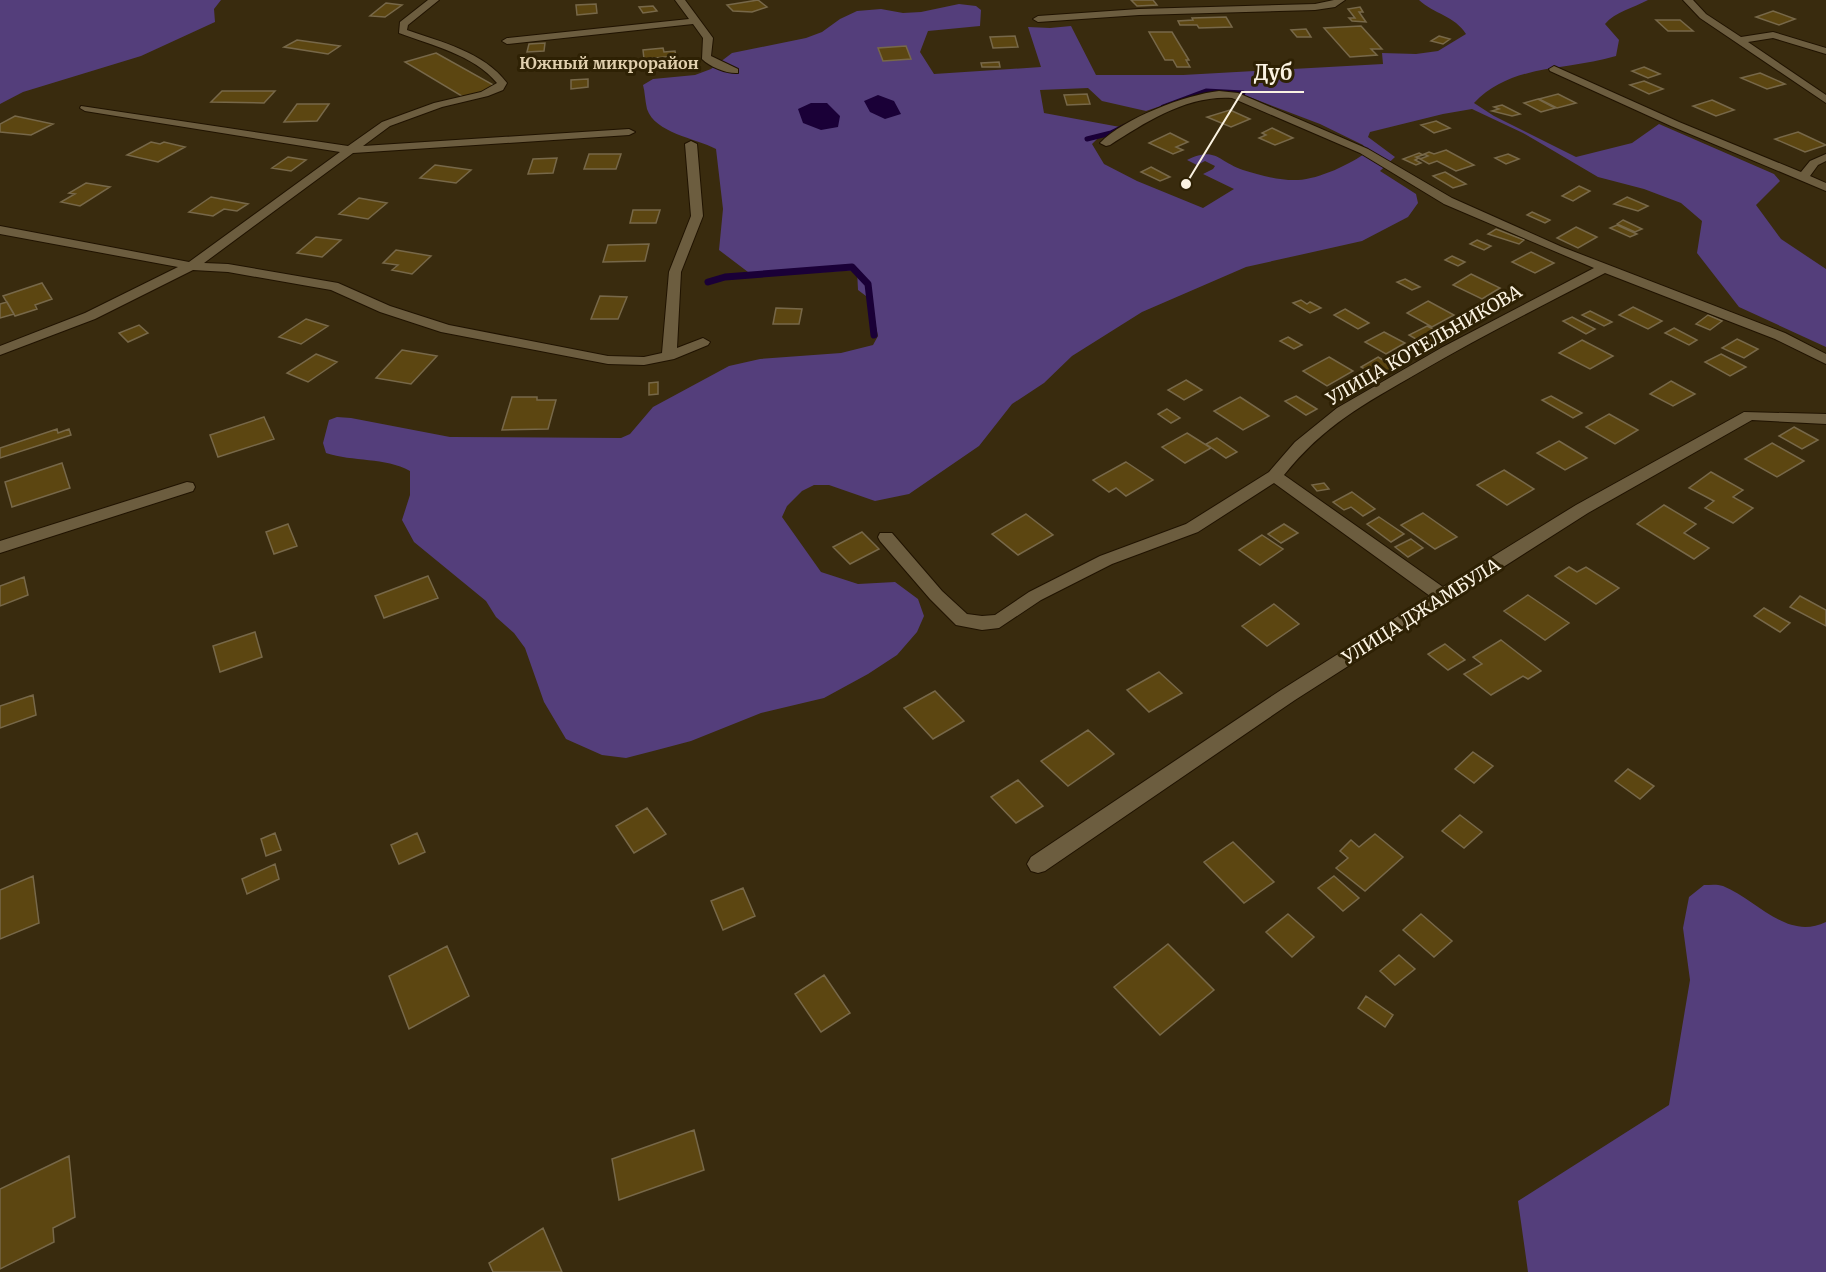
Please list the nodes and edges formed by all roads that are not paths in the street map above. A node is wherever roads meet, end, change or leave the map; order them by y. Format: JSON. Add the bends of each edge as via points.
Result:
{"nodes":[{"id":1,"x":434,"y":0,"type":"edge"},
{"id":2,"x":680,"y":0,"type":"edge"},
{"id":3,"x":1340,"y":0,"type":"edge"},
{"id":4,"x":1689,"y":0,"type":"edge"},
{"id":5,"x":1038,"y":19,"type":"dead end"},
{"id":6,"x":696,"y":21,"type":"junction"},
{"id":7,"x":1742,"y":40,"type":"junction"},
{"id":8,"x":507,"y":41,"type":"dead end"},
{"id":9,"x":1826,"y":51,"type":"edge"},
{"id":10,"x":1554,"y":69,"type":"dead end"},
{"id":11,"x":734,"y":71,"type":"dead end"},
{"id":12,"x":1826,"y":100,"type":"edge"},
{"id":13,"x":85,"y":108,"type":"dead end"},
{"id":14,"x":629,"y":132,"type":"dead end"},
{"id":15,"x":1106,"y":143,"type":"dead end"},
{"id":16,"x":691,"y":144,"type":"dead end"},
{"id":17,"x":351,"y":150,"type":"junction"},
{"id":18,"x":1826,"y":157,"type":"edge"},
{"id":19,"x":1803,"y":177,"type":"junction"},
{"id":20,"x":1826,"y":187,"type":"edge"},
{"id":21,"x":0,"y":230,"type":"edge"},
{"id":22,"x":191,"y":266,"type":"junction"},
{"id":23,"x":1602,"y":269,"type":"junction"},
{"id":24,"x":703,"y":342,"type":"dead end"},
{"id":25,"x":0,"y":351,"type":"edge"},
{"id":26,"x":669,"y":356,"type":"junction"},
{"id":27,"x":1826,"y":360,"type":"edge"},
{"id":28,"x":1826,"y":419,"type":"edge"},
{"id":29,"x":1275,"y":476,"type":"junction"},
{"id":30,"x":187,"y":487,"type":"dead end"},
{"id":31,"x":886,"y":537,"type":"dead end"},
{"id":32,"x":0,"y":547,"type":"edge"},
{"id":33,"x":1443,"y":596,"type":"junction"},
{"id":34,"x":1038,"y":864,"type":"dead end"}],
"edges":[{"from":1,"to":17,"type":"street","via":[[403,24],[402,31],[452,49],[497,75],[502,83],[484,94],[438,105],[387,124]]},
{"from":2,"to":6,"type":"street"},
{"from":3,"to":5,"type":"street","via":[[1315,7]]},
{"from":4,"to":7,"type":"street","via":[[1704,16]]},
{"from":6,"to":8,"type":"street"},
{"from":6,"to":11,"type":"street","via":[[708,38],[706,57]]},
{"from":7,"to":9,"type":"street","via":[[1773,35]]},
{"from":7,"to":12,"type":"street"},
{"from":10,"to":19,"type":"street"},
{"from":13,"to":17,"type":"street"},
{"from":14,"to":17,"type":"street"},
{"from":15,"to":23,"type":"street","via":[[1150,117],[1202,95],[1234,95],[1364,151],[1448,201]]},
{"from":16,"to":26,"type":"street","via":[[697,216],[675,272]]},
{"from":17,"to":22,"type":"street"},
{"from":18,"to":19,"type":"street","via":[[1814,163]]},
{"from":19,"to":20,"type":"street"},
{"from":21,"to":22,"type":"street"},
{"from":22,"to":25,"type":"street","via":[[90,316]]},
{"from":22,"to":26,"type":"street","via":[[228,268],[333,286],[385,309],[499,341],[608,360],[644,361]]},
{"from":23,"to":27,"type":"street","via":[[1780,336]]},
{"from":23,"to":29,"type":"street","name":"УЛИЦА КОТЕЛЬНИКОВА","via":[[1342,411],[1300,445]]},
{"from":24,"to":26,"type":"street"},
{"from":28,"to":33,"type":"street","name":"УЛИЦА ДЖАМБУЛА","via":[[1749,415],[1582,509]]},
{"from":29,"to":31,"type":"street","name":"УЛИЦА КОТЕЛЬНИКОВА","via":[[1192,528],[1106,560],[1035,596],[999,621],[962,620]]},
{"from":29,"to":33,"type":"street"},
{"from":30,"to":32,"type":"street"},
{"from":33,"to":34,"type":"street","name":"УЛИЦА ДЖАМБУЛА"}]}
